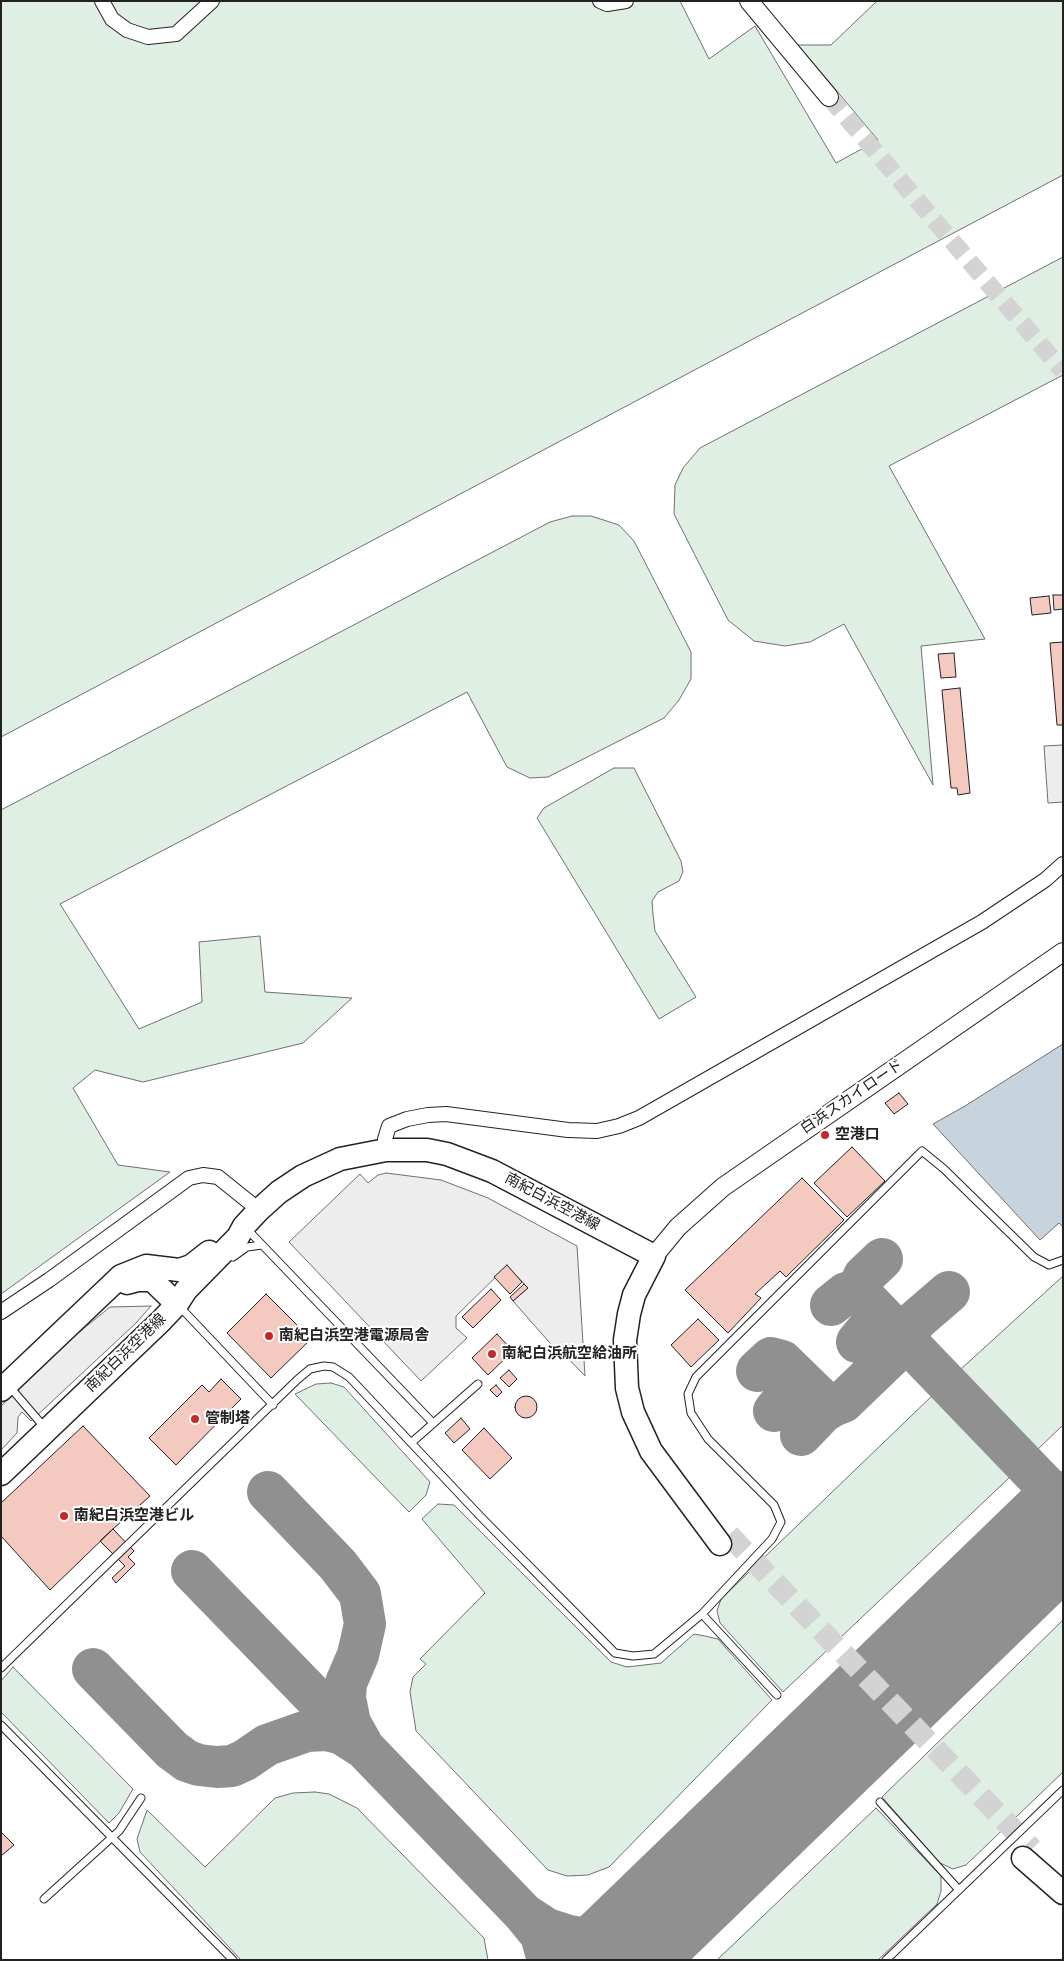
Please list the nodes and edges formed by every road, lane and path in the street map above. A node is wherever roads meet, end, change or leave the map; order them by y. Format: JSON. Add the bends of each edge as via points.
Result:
{"nodes":[{"id":1,"x":102,"y":1,"type":"edge"},
{"id":2,"x":212,"y":1,"type":"edge"},
{"id":3,"x":600,"y":1,"type":"edge"},
{"id":4,"x":626,"y":1,"type":"edge"},
{"id":5,"x":750,"y":1,"type":"edge"},
{"id":6,"x":829,"y":97,"type":"tunnel mouth"},
{"id":7,"x":1063,"y":864,"type":"edge"},
{"id":8,"x":1063,"y":952,"type":"edge"},
{"id":9,"x":386,"y":1150,"type":"junction"},
{"id":10,"x":259,"y":1210,"type":"junction"},
{"id":11,"x":244,"y":1226,"type":"junction"},
{"id":12,"x":262,"y":1245,"type":"junction"},
{"id":13,"x":654,"y":1256,"type":"junction"},
{"id":14,"x":1063,"y":1260,"type":"edge"},
{"id":15,"x":225,"y":1265,"type":"dead end"},
{"id":16,"x":210,"y":1278,"type":"dead end"},
{"id":17,"x":177,"y":1304,"type":"junction"},
{"id":18,"x":89,"y":1305,"type":"junction"},
{"id":19,"x":1,"y":1312,"type":"edge"},
{"id":20,"x":478,"y":1384,"type":"dead end"},
{"id":21,"x":4,"y":1387,"type":"edge"},
{"id":22,"x":273,"y":1405,"type":"junction"},
{"id":23,"x":433,"y":1423,"type":"junction"},
{"id":24,"x":46,"y":1430,"type":"junction"},
{"id":25,"x":411,"y":1443,"type":"junction"},
{"id":26,"x":1,"y":1474,"type":"edge"},
{"id":27,"x":724,"y":1539,"type":"tunnel mouth"},
{"id":28,"x":702,"y":1614,"type":"junction"},
{"id":29,"x":1,"y":1668,"type":"edge"},
{"id":30,"x":777,"y":1694,"type":"dead end"},
{"id":31,"x":1,"y":1726,"type":"edge"},
{"id":32,"x":1063,"y":1790,"type":"edge"},
{"id":33,"x":141,"y":1798,"type":"dead end"},
{"id":34,"x":880,"y":1802,"type":"dead end"},
{"id":35,"x":111,"y":1838,"type":"junction"},
{"id":36,"x":1063,"y":1885,"type":"edge"},
{"id":37,"x":959,"y":1890,"type":"junction"},
{"id":38,"x":1063,"y":1893,"type":"edge"},
{"id":39,"x":44,"y":1899,"type":"dead end"},
{"id":40,"x":233,"y":1960,"type":"edge"},
{"id":41,"x":886,"y":1960,"type":"edge"}],
"edges":[{"from":1,"to":2,"type":"street","via":[[112,19],[128,30],[148,37],[176,34]]},
{"from":3,"to":4,"type":"street","via":[[607,4]]},
{"from":5,"to":6,"type":"street"},
{"from":7,"to":9,"type":"street","via":[[1045,880],[982,922],[639,1118],[597,1131],[539,1127],[453,1114],[428,1115],[390,1126],[385,1139]]},
{"from":8,"to":13,"type":"street","name":"白浜スカイロード","via":[[723,1187],[678,1227]]},
{"from":9,"to":10,"type":"main road","name":"南紀白浜空港線","via":[[320,1167]]},
{"from":9,"to":13,"type":"main road","name":"南紀白浜空港線","via":[[426,1150],[470,1161]]},
{"from":10,"to":11,"type":"main road","name":"南紀白浜空港線"},
{"from":10,"to":19,"type":"street","via":[[218,1177],[203,1175],[189,1178]]},
{"from":11,"to":12,"type":"lane"},
{"from":11,"to":17,"type":"main road","name":"南紀白浜空港線","via":[[238,1237],[186,1290]]},
{"from":11,"to":18,"type":"main road","name":"南紀白浜空港線","via":[[226,1236],[191,1266],[179,1270],[152,1266],[132,1270]]},
{"from":12,"to":15,"type":"lane","via":[[247,1247]]},
{"from":12,"to":23,"type":"lane"},
{"from":13,"to":27,"type":"main road","via":[[637,1288],[629,1314],[625,1365],[633,1412],[664,1470]]},
{"from":14,"to":28,"type":"lane","via":[[1049,1265],[1034,1257],[922,1151],[696,1377],[688,1394],[691,1413],[708,1439],[774,1505],[781,1522],[772,1539]]},
{"from":16,"to":17,"type":"lane"},
{"from":17,"to":18,"type":"main road","via":[[163,1288],[146,1279],[131,1281]]},
{"from":17,"to":22,"type":"lane"},
{"from":17,"to":24,"type":"main road","name":"南紀白浜空港線"},
{"from":18,"to":21,"type":"main road","name":"南紀白浜空港線"},
{"from":20,"to":23,"type":"lane"},
{"from":21,"to":24,"type":"lane"},
{"from":22,"to":25,"type":"lane","via":[[310,1370],[333,1366],[349,1377]]},
{"from":22,"to":29,"type":"lane"},
{"from":23,"to":25,"type":"lane"},
{"from":24,"to":26,"type":"main road","name":"南紀白浜空港線"},
{"from":25,"to":28,"type":"lane","via":[[615,1653],[634,1656],[654,1654]]},
{"from":28,"to":30,"type":"lane"},
{"from":31,"to":35,"type":"lane"},
{"from":32,"to":37,"type":"lane"},
{"from":33,"to":35,"type":"lane"},
{"from":34,"to":37,"type":"lane"},
{"from":35,"to":39,"type":"lane"},
{"from":35,"to":40,"type":"lane"},
{"from":36,"to":38,"type":"main road","via":[[1028,1854]]},
{"from":37,"to":41,"type":"lane"}]}
